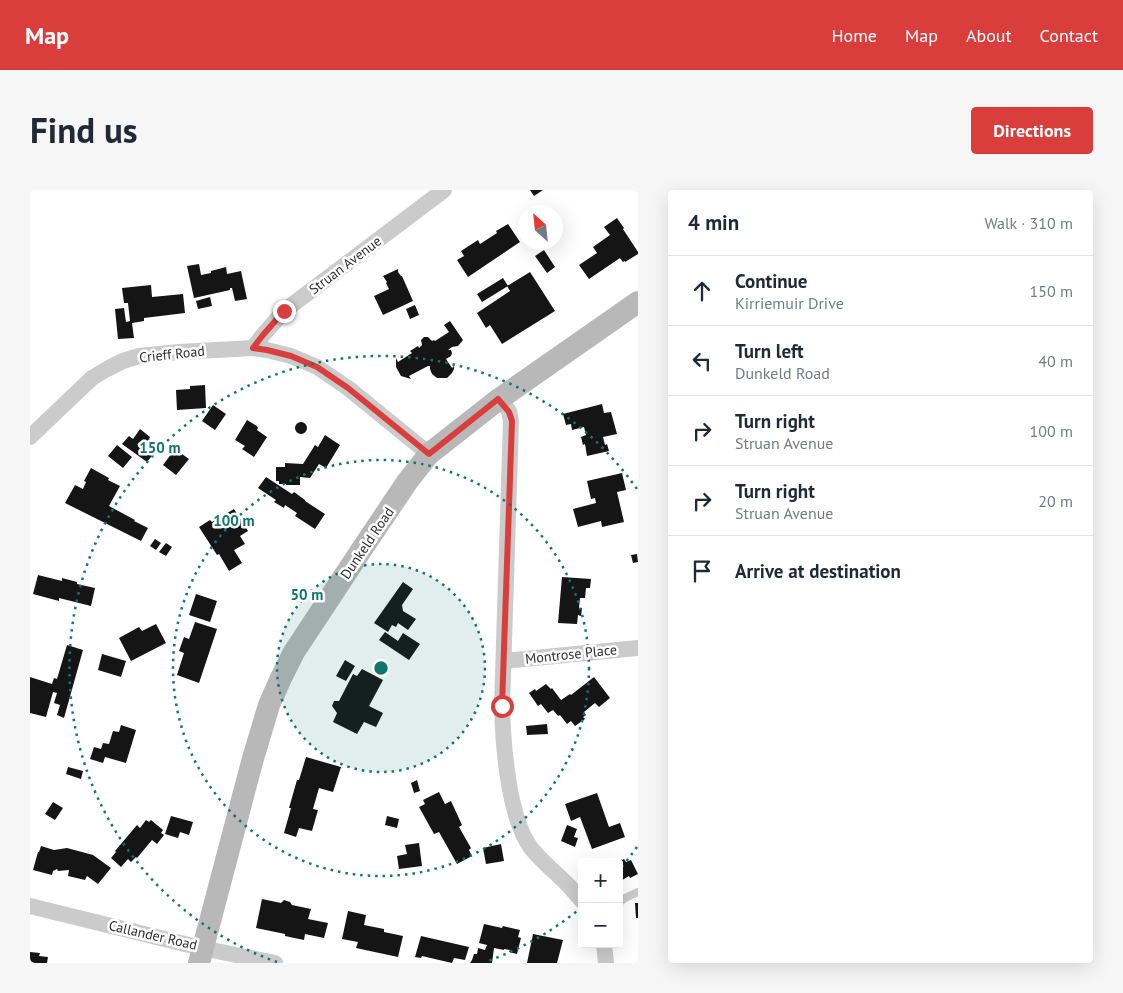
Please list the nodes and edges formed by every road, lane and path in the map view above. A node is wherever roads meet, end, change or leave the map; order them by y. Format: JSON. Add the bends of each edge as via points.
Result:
{"nodes":[{"id":1,"x":444,"y":190,"type":"edge"},
{"id":2,"x":638,"y":302,"type":"edge"},
{"id":3,"x":253,"y":348,"type":"junction"},
{"id":4,"x":498,"y":399,"type":"junction"},
{"id":5,"x":30,"y":437,"type":"edge"},
{"id":6,"x":429,"y":454,"type":"junction"},
{"id":7,"x":638,"y":648,"type":"edge"},
{"id":8,"x":504,"y":662,"type":"junction"},
{"id":9,"x":638,"y":892,"type":"edge"},
{"id":10,"x":578,"y":896,"type":"edge"},
{"id":11,"x":623,"y":900,"type":"edge"},
{"id":12,"x":30,"y":906,"type":"edge"},
{"id":13,"x":604,"y":948,"type":"edge"},
{"id":14,"x":201,"y":955,"type":"edge"},
{"id":15,"x":275,"y":963,"type":"edge"},
{"id":16,"x":606,"y":963,"type":"edge"}],
"edges":[{"from":1,"to":3,"type":"street","name":"Struan Avenue","via":[[284,311]]},
{"from":2,"to":4,"type":"main road","name":"Dunkeld Road"},
{"from":3,"to":5,"type":"street","name":"Crieff Road","via":[[179,352],[123,361],[92,378]]},
{"from":3,"to":6,"type":"street","via":[[291,356],[317,367]]},
{"from":4,"to":6,"type":"main road","name":"Dunkeld Road"},
{"from":4,"to":8,"type":"street","via":[[512,421]]},
{"from":6,"to":14,"type":"main road","name":"Dunkeld Road","via":[[360,552],[294,652],[281,678],[269,705],[252,762]]},
{"from":7,"to":8,"type":"street","name":"Montrose Place"},
{"from":8,"to":10,"type":"street","via":[[502,732],[518,821],[524,837],[538,856]]},
{"from":9,"to":11,"type":"lane"},
{"from":12,"to":14,"type":"street","name":"Callander Road","via":[[193,946]]},
{"from":13,"to":16,"type":"street"},
{"from":14,"to":15,"type":"street","name":"Callander Road"}]}
